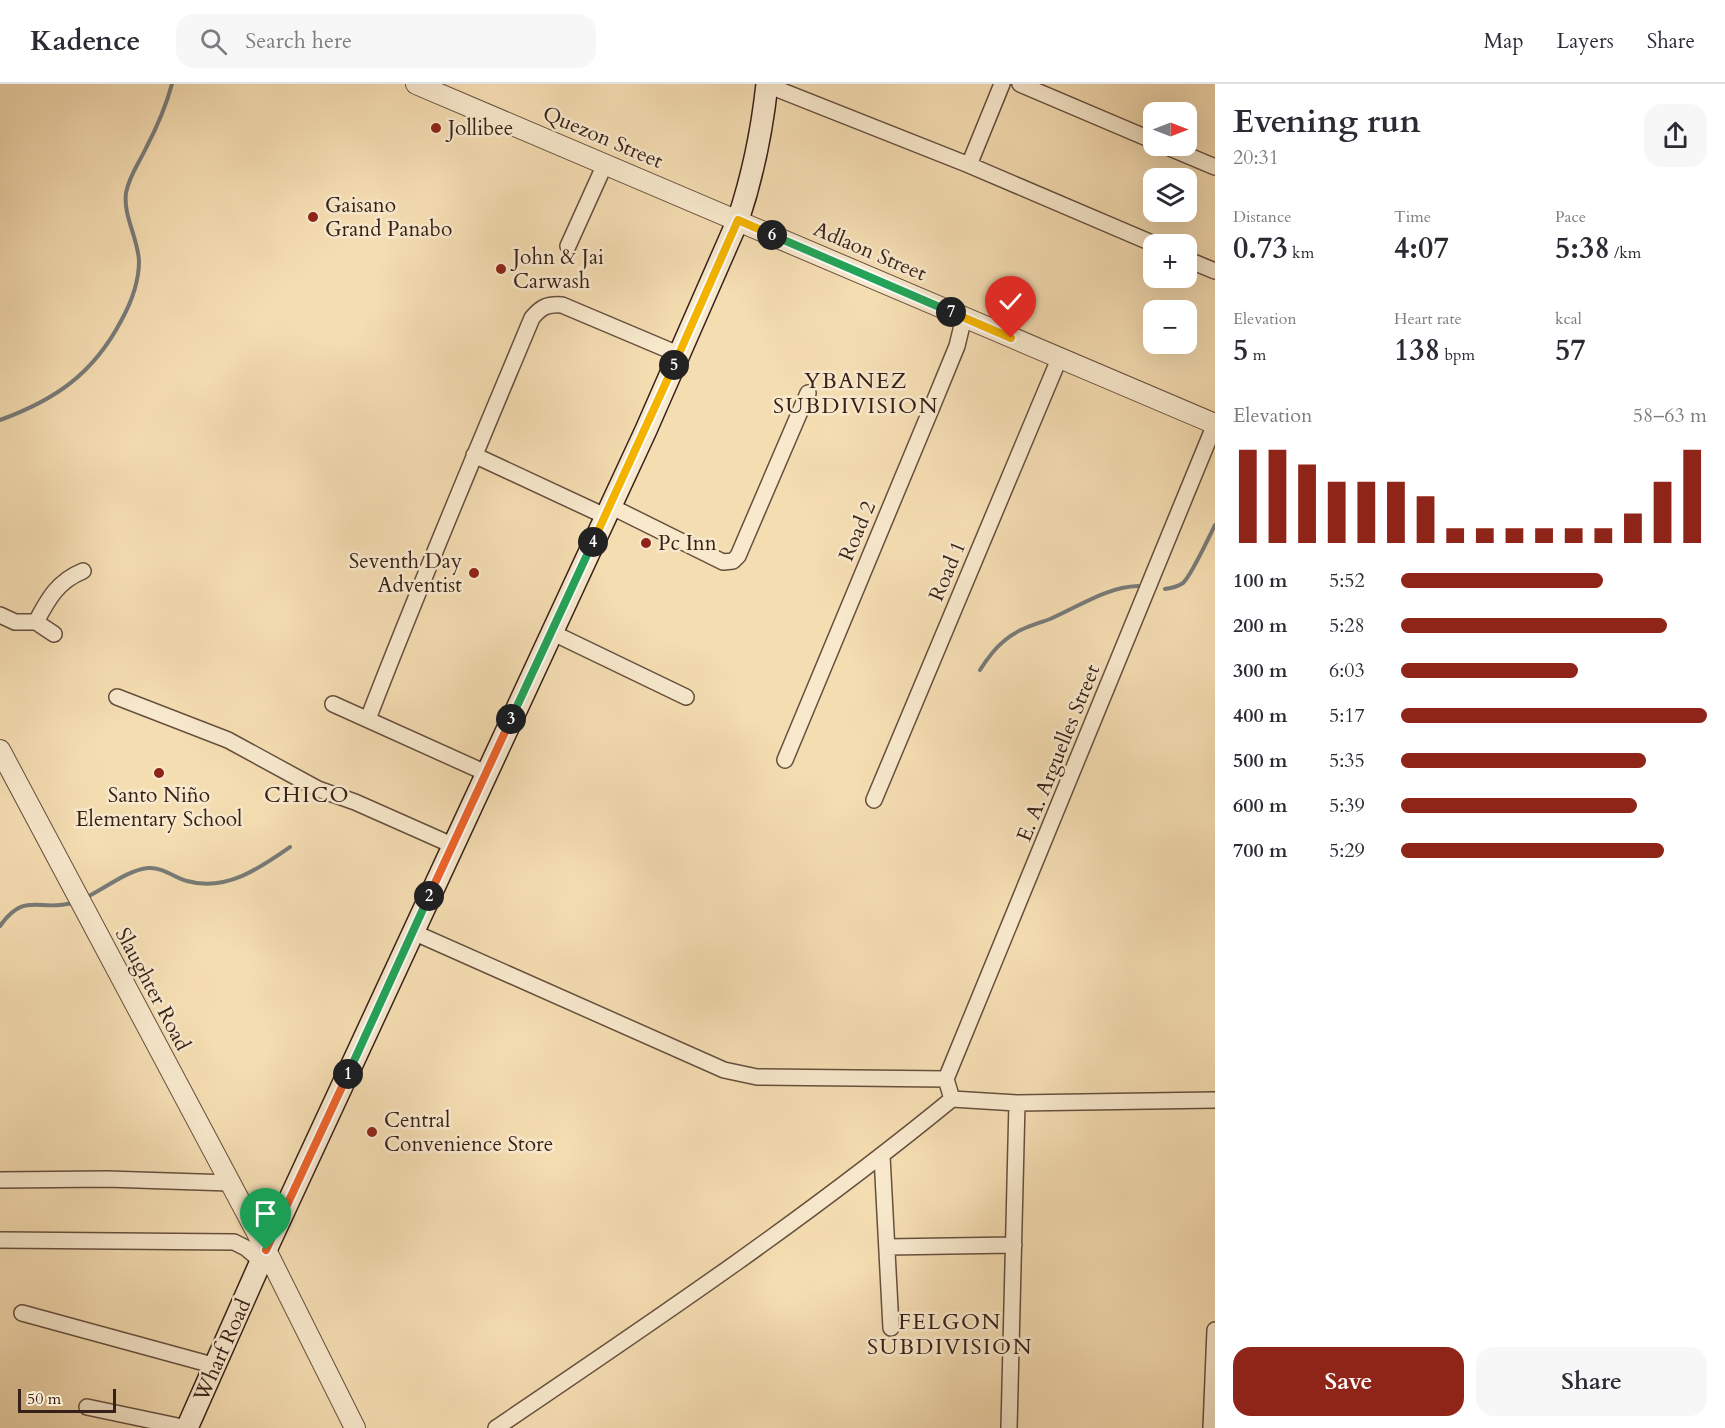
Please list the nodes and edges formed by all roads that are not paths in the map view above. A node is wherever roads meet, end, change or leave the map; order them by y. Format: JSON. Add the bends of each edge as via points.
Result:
{"nodes":[{"id":1,"x":416,"y":84,"type":"edge"},
{"id":2,"x":767,"y":84,"type":"edge"},
{"id":3,"x":1002,"y":84,"type":"edge"},
{"id":4,"x":1020,"y":84,"type":"edge"},
{"id":5,"x":1143,"y":136,"type":"edge"},
{"id":6,"x":1189,"y":156,"type":"edge"},
{"id":7,"x":605,"y":164,"type":"junction"},
{"id":8,"x":969,"y":165,"type":"junction"},
{"id":9,"x":1215,"y":167,"type":"edge"},
{"id":10,"x":738,"y":220,"type":"junction"},
{"id":11,"x":1143,"y":239,"type":"edge"},
{"id":12,"x":568,"y":246,"type":"dead end"},
{"id":13,"x":1197,"y":264,"type":"edge"},
{"id":14,"x":1215,"y":271,"type":"edge"},
{"id":15,"x":964,"y":317,"type":"junction"},
{"id":16,"x":678,"y":354,"type":"junction"},
{"id":17,"x":1059,"y":359,"type":"junction"},
{"id":18,"x":808,"y":393,"type":"dead end"},
{"id":19,"x":1215,"y":424,"type":"edge"},
{"id":20,"x":474,"y":455,"type":"junction"},
{"id":21,"x":608,"y":511,"type":"junction"},
{"id":22,"x":82,"y":571,"type":"dead end"},
{"id":23,"x":0,"y":615,"type":"edge"},
{"id":24,"x":36,"y":622,"type":"junction"},
{"id":25,"x":551,"y":632,"type":"junction"},
{"id":26,"x":54,"y":634,"type":"dead end"},
{"id":27,"x":117,"y":697,"type":"dead end"},
{"id":28,"x":686,"y":697,"type":"dead end"},
{"id":29,"x":333,"y":704,"type":"dead end"},
{"id":30,"x":368,"y":719,"type":"junction"},
{"id":31,"x":0,"y":750,"type":"edge"},
{"id":32,"x":785,"y":760,"type":"dead end"},
{"id":33,"x":486,"y":773,"type":"junction"},
{"id":34,"x":874,"y":800,"type":"dead end"},
{"id":35,"x":452,"y":845,"type":"junction"},
{"id":36,"x":413,"y":932,"type":"junction"},
{"id":37,"x":946,"y":1079,"type":"junction"},
{"id":38,"x":952,"y":1099,"type":"junction"},
{"id":39,"x":1215,"y":1100,"type":"edge"},
{"id":40,"x":1017,"y":1103,"type":"junction"},
{"id":41,"x":882,"y":1156,"type":"junction"},
{"id":42,"x":0,"y":1180,"type":"edge"},
{"id":43,"x":230,"y":1183,"type":"junction"},
{"id":44,"x":0,"y":1240,"type":"edge"},
{"id":45,"x":1014,"y":1245,"type":"junction"},
{"id":46,"x":887,"y":1247,"type":"junction"},
{"id":47,"x":264,"y":1256,"type":"junction"},
{"id":48,"x":22,"y":1313,"type":"dead end"},
{"id":49,"x":891,"y":1328,"type":"dead end"},
{"id":50,"x":1215,"y":1330,"type":"edge"},
{"id":51,"x":216,"y":1366,"type":"junction"},
{"id":52,"x":87,"y":1407,"type":"dead end"},
{"id":53,"x":187,"y":1428,"type":"edge"},
{"id":54,"x":355,"y":1428,"type":"edge"},
{"id":55,"x":496,"y":1428,"type":"edge"},
{"id":56,"x":1008,"y":1428,"type":"edge"},
{"id":57,"x":1211,"y":1428,"type":"edge"}],
"edges":[{"from":1,"to":7,"type":"street","name":"Quezon Street"},
{"from":2,"to":8,"type":"street"},
{"from":2,"to":10,"type":"main road","name":"Wharf Road","via":[[759,148]]},
{"from":3,"to":8,"type":"street"},
{"from":4,"to":5,"type":"street"},
{"from":6,"to":9,"type":"street"},
{"from":7,"to":10,"type":"street","name":"Quezon Street"},
{"from":7,"to":12,"type":"street"},
{"from":8,"to":11,"type":"street"},
{"from":10,"to":15,"type":"street","name":"Adlaon Street"},
{"from":10,"to":16,"type":"main road","name":"Wharf Road"},
{"from":13,"to":14,"type":"street"},
{"from":15,"to":17,"type":"street","name":"Adlaon Street"},
{"from":15,"to":32,"type":"street","name":"Road 2","via":[[957,346]]},
{"from":16,"to":20,"type":"street","via":[[562,305],[550,304],[532,318]]},
{"from":16,"to":21,"type":"main road","name":"Wharf Road"},
{"from":17,"to":19,"type":"street","name":"Adlaon Street"},
{"from":17,"to":34,"type":"street","name":"Road 1"},
{"from":18,"to":21,"type":"street","via":[[733,561],[723,562]]},
{"from":19,"to":37,"type":"street","name":"E. A. Arguelles Street"},
{"from":20,"to":21,"type":"street"},
{"from":20,"to":30,"type":"street"},
{"from":21,"to":25,"type":"main road","name":"Wharf Road"},
{"from":22,"to":24,"type":"street","via":[[68,577],[47,601]]},
{"from":23,"to":24,"type":"street","via":[[15,622]]},
{"from":24,"to":26,"type":"street"},
{"from":25,"to":28,"type":"street"},
{"from":25,"to":33,"type":"main road","name":"Wharf Road"},
{"from":27,"to":35,"type":"street","via":[[228,740],[318,789]]},
{"from":29,"to":30,"type":"street"},
{"from":30,"to":33,"type":"street"},
{"from":31,"to":43,"type":"street","name":"Slaughter Road"},
{"from":33,"to":35,"type":"main road","name":"Wharf Road"},
{"from":35,"to":36,"type":"main road","name":"Wharf Road"},
{"from":36,"to":37,"type":"street","via":[[737,1074]]},
{"from":36,"to":47,"type":"main road","name":"Wharf Road"},
{"from":37,"to":38,"type":"street"},
{"from":38,"to":40,"type":"street"},
{"from":38,"to":41,"type":"street"},
{"from":39,"to":40,"type":"street"},
{"from":40,"to":45,"type":"street"},
{"from":41,"to":46,"type":"street"},
{"from":41,"to":55,"type":"street"},
{"from":42,"to":43,"type":"street"},
{"from":43,"to":47,"type":"street","name":"Slaughter Road"},
{"from":44,"to":47,"type":"street","via":[[234,1242]]},
{"from":45,"to":46,"type":"street"},
{"from":45,"to":56,"type":"street"},
{"from":46,"to":49,"type":"street"},
{"from":47,"to":51,"type":"main road","name":"Wharf Road"},
{"from":47,"to":54,"type":"street","name":"Slaughter Road"},
{"from":48,"to":51,"type":"street"},
{"from":50,"to":57,"type":"street"},
{"from":51,"to":53,"type":"main road","name":"Wharf Road"},
{"from":52,"to":53,"type":"street"}]}
